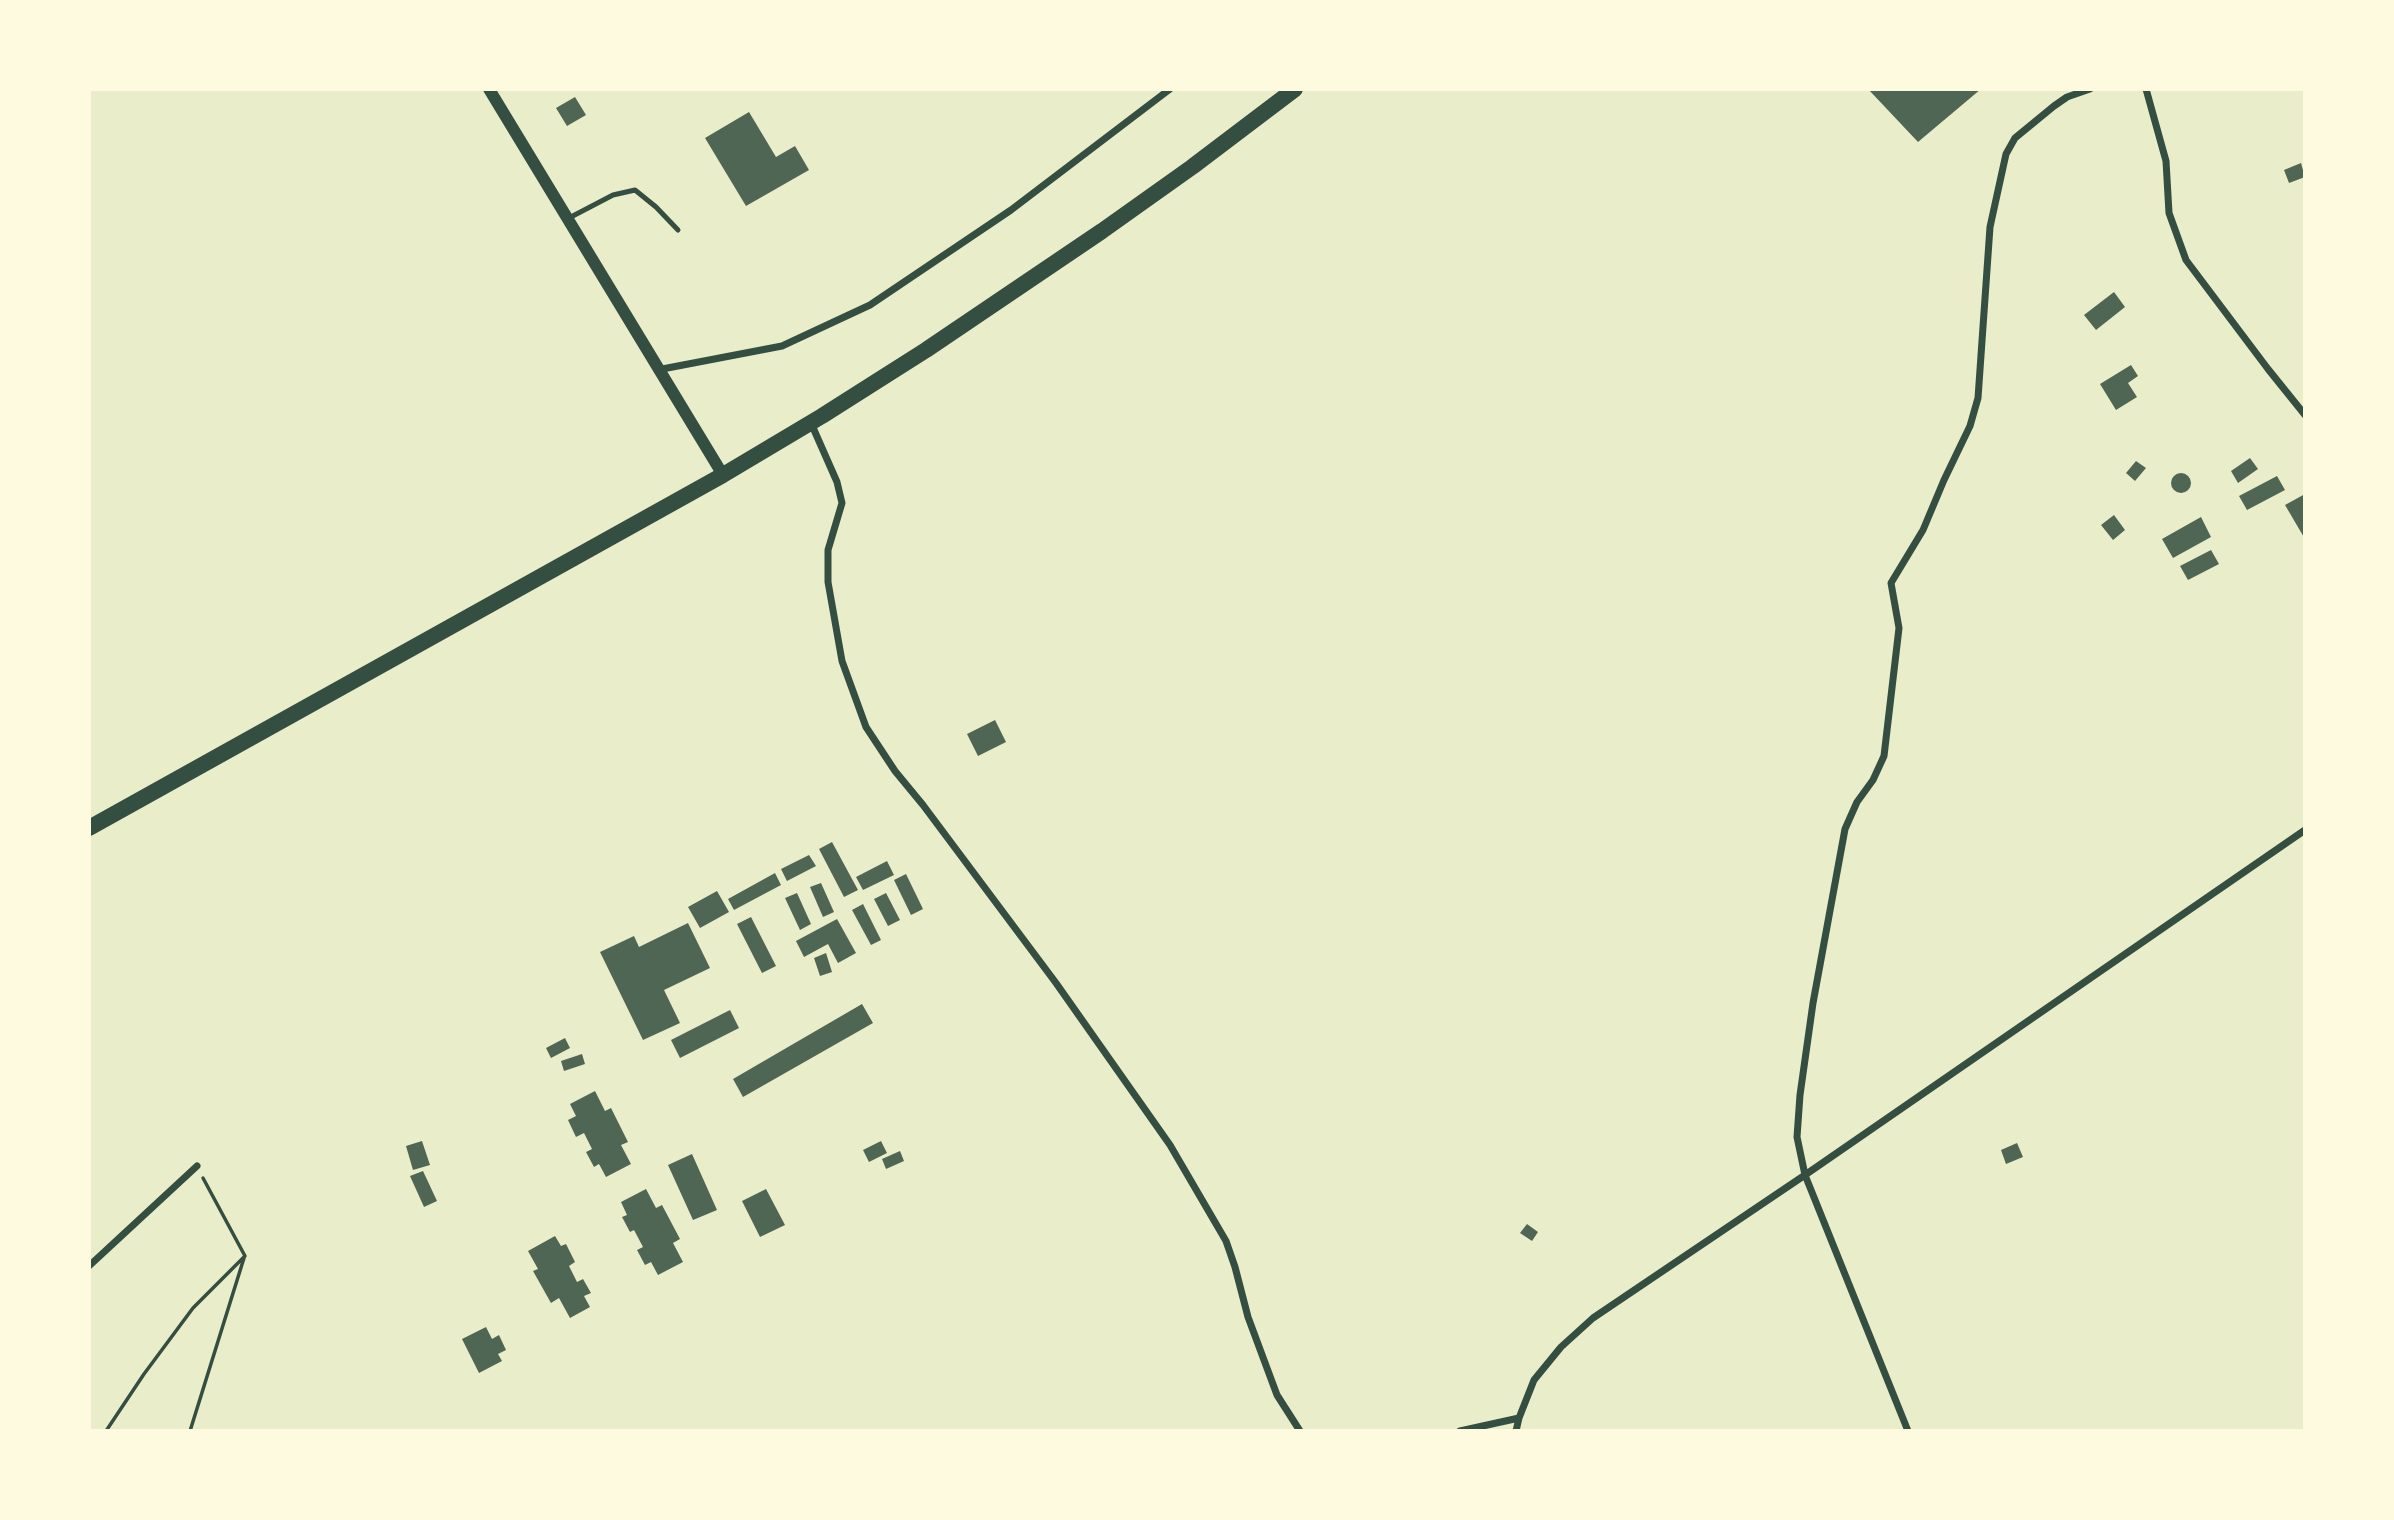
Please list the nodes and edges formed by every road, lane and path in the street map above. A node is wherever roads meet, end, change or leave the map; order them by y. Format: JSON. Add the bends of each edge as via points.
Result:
{"nodes":[{"id":1,"x":489,"y":89,"type":"edge"},
{"id":2,"x":1170,"y":89,"type":"edge"},
{"id":3,"x":1295,"y":89,"type":"edge"},
{"id":4,"x":2090,"y":89,"type":"edge"},
{"id":5,"x":2146,"y":89,"type":"edge"},
{"id":6,"x":568,"y":219,"type":"junction"},
{"id":7,"x":678,"y":230,"type":"dead end"},
{"id":8,"x":657,"y":370,"type":"junction"},
{"id":9,"x":2305,"y":415,"type":"edge"},
{"id":10,"x":810,"y":423,"type":"junction"},
{"id":11,"x":723,"y":475,"type":"junction"},
{"id":12,"x":89,"y":828,"type":"edge"},
{"id":13,"x":2305,"y":830,"type":"edge"},
{"id":14,"x":197,"y":1167,"type":"joint"},
{"id":15,"x":1805,"y":1175,"type":"junction"},
{"id":16,"x":245,"y":1256,"type":"junction"},
{"id":17,"x":89,"y":1266,"type":"edge"},
{"id":18,"x":1519,"y":1418,"type":"junction"},
{"id":19,"x":106,"y":1431,"type":"edge"},
{"id":20,"x":190,"y":1431,"type":"edge"},
{"id":21,"x":1300,"y":1431,"type":"edge"},
{"id":22,"x":1460,"y":1431,"type":"edge"},
{"id":23,"x":1516,"y":1431,"type":"edge"},
{"id":24,"x":1908,"y":1431,"type":"edge"}],
"edges":[{"from":1,"to":6,"type":"street"},
{"from":2,"to":8,"type":"street","via":[[1011,210],[870,305],[782,346]]},
{"from":3,"to":10,"type":"main road","via":[[1102,231]]},
{"from":4,"to":15,"type":"street","via":[[2054,106],[2015,138],[2006,155],[1990,227],[1978,398],[1923,530],[1891,583],[1899,628],[1884,755],[1845,829],[1800,1095],[1797,1137]]},
{"from":5,"to":9,"type":"street","via":[[2166,161],[2169,213],[2186,260]]},
{"from":6,"to":7,"type":"lane","via":[[613,195],[635,190]]},
{"from":6,"to":8,"type":"street"},
{"from":8,"to":11,"type":"street"},
{"from":10,"to":11,"type":"main road"},
{"from":10,"to":21,"type":"street","via":[[838,482],[842,503],[828,550],[829,594],[842,661],[866,727],[1170,1145],[1226,1241],[1277,1395]]},
{"from":11,"to":12,"type":"main road"},
{"from":13,"to":15,"type":"street"},
{"from":14,"to":16,"type":"path"},
{"from":14,"to":17,"type":"street"},
{"from":15,"to":18,"type":"street","via":[[1593,1318],[1534,1380]]},
{"from":15,"to":24,"type":"street"},
{"from":16,"to":19,"type":"path","via":[[193,1308]]},
{"from":16,"to":20,"type":"path"},
{"from":18,"to":22,"type":"street"},
{"from":18,"to":23,"type":"street"}]}
